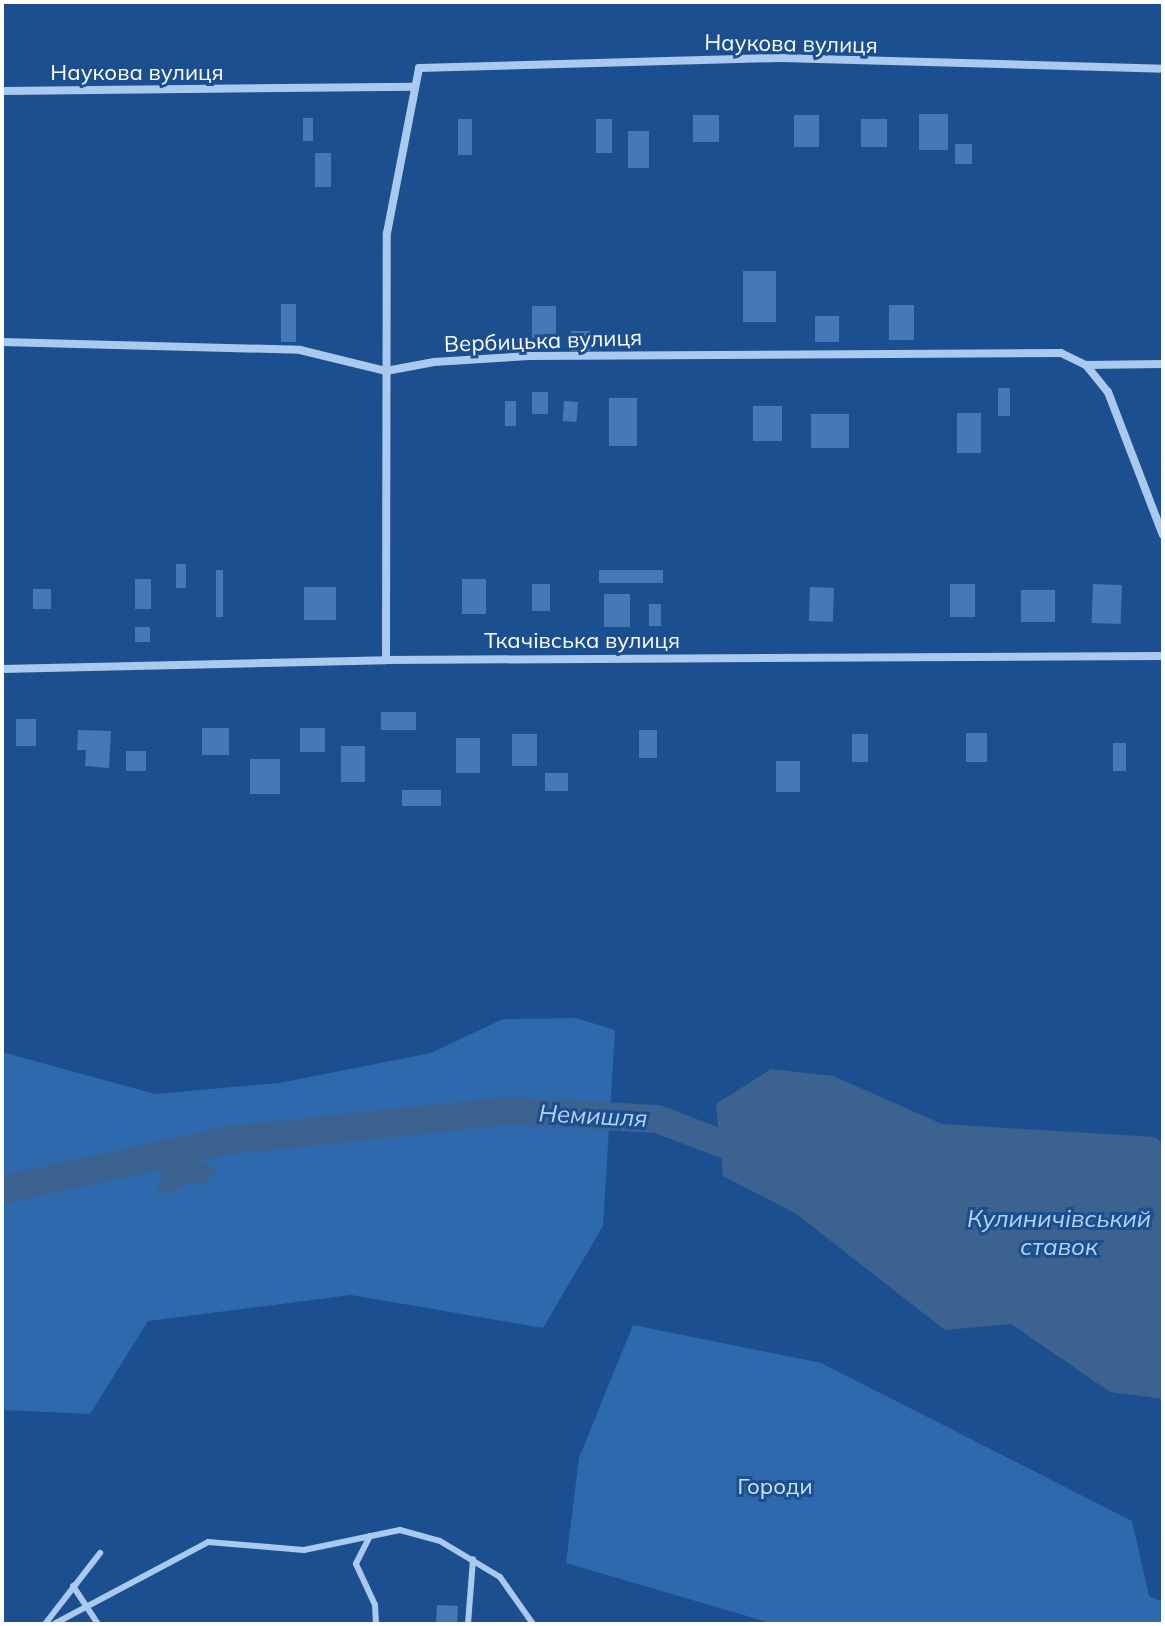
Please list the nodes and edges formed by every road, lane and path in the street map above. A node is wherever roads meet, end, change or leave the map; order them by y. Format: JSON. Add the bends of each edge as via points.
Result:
{"nodes":[{"id":1,"x":1163,"y":69,"type":"edge"},
{"id":2,"x":415,"y":87,"type":"junction"},
{"id":3,"x":2,"y":91,"type":"edge"},
{"id":4,"x":2,"y":342,"type":"edge"},
{"id":5,"x":1163,"y":364,"type":"edge"},
{"id":6,"x":1086,"y":365,"type":"junction"},
{"id":7,"x":386,"y":371,"type":"junction"},
{"id":8,"x":1163,"y":535,"type":"edge"},
{"id":9,"x":1163,"y":656,"type":"edge"},
{"id":10,"x":386,"y":660,"type":"junction"},
{"id":11,"x":2,"y":669,"type":"edge"},
{"id":12,"x":370,"y":1536,"type":"junction"},
{"id":13,"x":100,"y":1553,"type":"dead end"},
{"id":14,"x":473,"y":1559,"type":"junction"},
{"id":15,"x":73,"y":1586,"type":"junction"},
{"id":16,"x":86,"y":1607,"type":"junction"},
{"id":17,"x":45,"y":1624,"type":"edge"},
{"id":18,"x":54,"y":1624,"type":"edge"},
{"id":19,"x":98,"y":1624,"type":"edge"},
{"id":20,"x":376,"y":1624,"type":"edge"},
{"id":21,"x":468,"y":1624,"type":"edge"},
{"id":22,"x":533,"y":1624,"type":"edge"}],
"edges":[{"from":1,"to":2,"type":"street","name":"Наукова вулиця","via":[[781,58],[419,68]]},
{"from":2,"to":3,"type":"street","name":"Наукова вулиця"},
{"from":2,"to":7,"type":"street","via":[[387,233]]},
{"from":4,"to":7,"type":"street","name":"Вербицька вулиця","via":[[300,350]]},
{"from":5,"to":6,"type":"street","name":"Вербицька вулиця"},
{"from":6,"to":7,"type":"street","name":"Вербицька вулиця","via":[[1061,353],[530,356]]},
{"from":6,"to":8,"type":"street","via":[[1108,392]]},
{"from":7,"to":10,"type":"street"},
{"from":9,"to":10,"type":"street","name":"Ткачівська вулиця"},
{"from":10,"to":11,"type":"street","name":"Ткачівська вулиця"},
{"from":12,"to":14,"type":"lane","via":[[400,1530],[440,1541]]},
{"from":12,"to":16,"type":"lane","via":[[304,1550],[208,1542]]},
{"from":12,"to":20,"type":"lane","via":[[356,1564],[375,1605]]},
{"from":13,"to":15,"type":"lane"},
{"from":14,"to":21,"type":"lane"},
{"from":14,"to":22,"type":"lane","via":[[500,1577]]},
{"from":15,"to":16,"type":"lane"},
{"from":15,"to":17,"type":"lane"},
{"from":16,"to":18,"type":"lane"},
{"from":16,"to":19,"type":"lane"}]}
